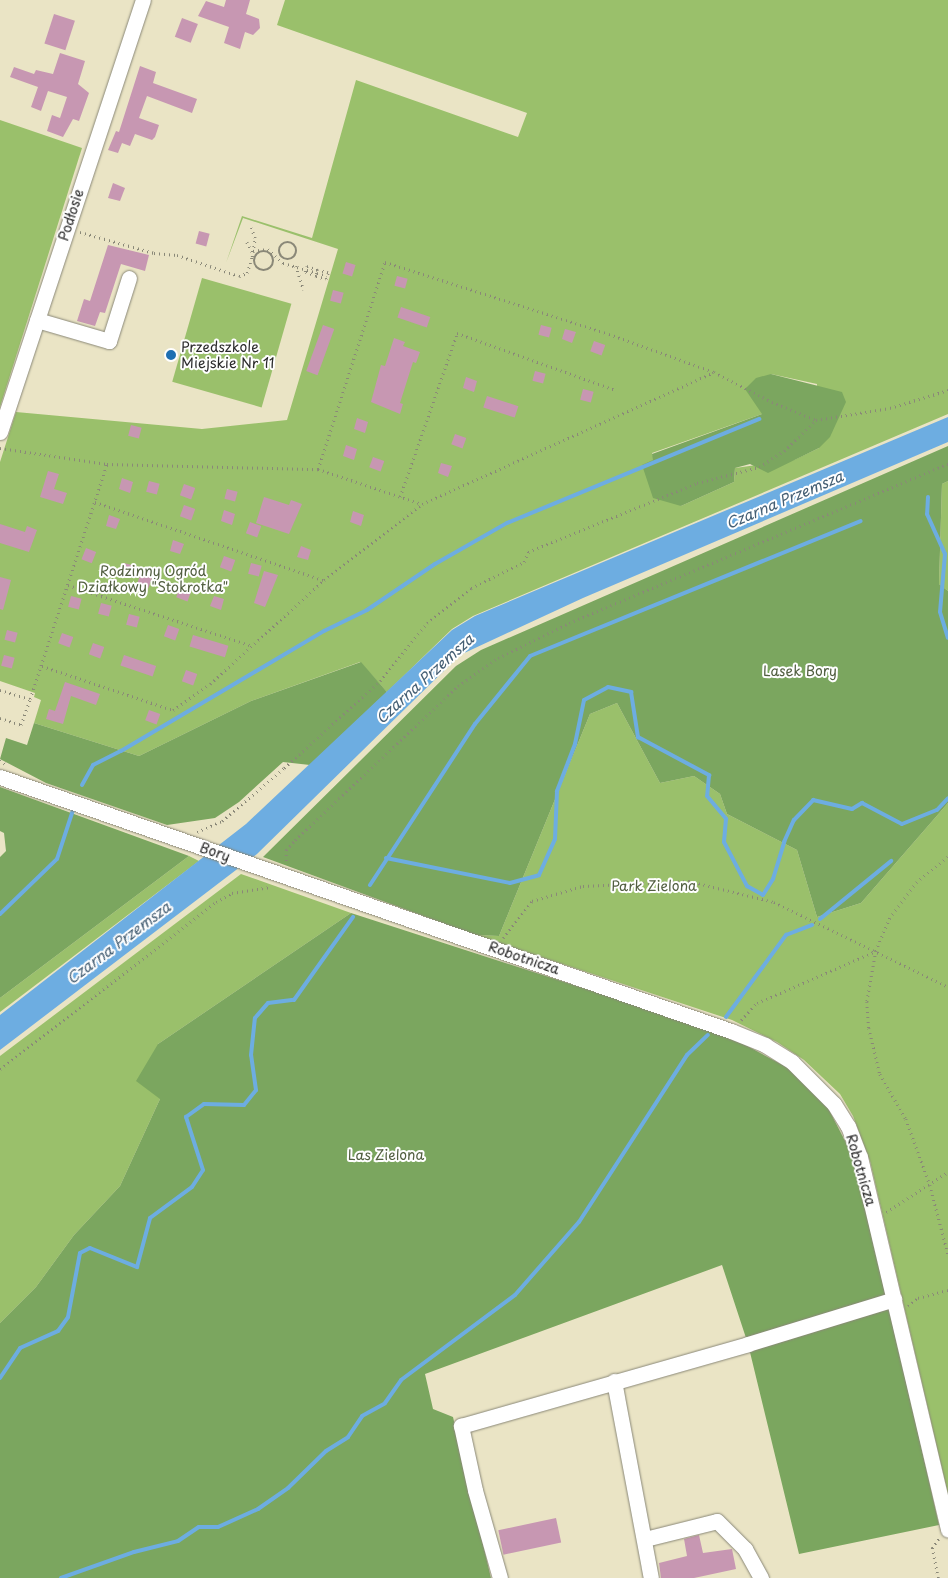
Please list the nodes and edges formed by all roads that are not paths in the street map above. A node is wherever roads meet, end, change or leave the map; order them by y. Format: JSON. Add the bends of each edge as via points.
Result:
{"nodes":[{"id":1,"x":143,"y":0,"type":"edge"},
{"id":2,"x":129,"y":278,"type":"dead end"},
{"id":3,"x":36,"y":320,"type":"junction"},
{"id":4,"x":0,"y":432,"type":"edge"},
{"id":5,"x":0,"y":777,"type":"edge"},
{"id":6,"x":430,"y":925,"type":"joint"},
{"id":7,"x":895,"y":1304,"type":"junction"},
{"id":8,"x":614,"y":1381,"type":"junction"},
{"id":9,"x":948,"y":1530,"type":"edge"},
{"id":10,"x":645,"y":1539,"type":"junction"},
{"id":11,"x":500,"y":1578,"type":"edge"},
{"id":12,"x":651,"y":1578,"type":"edge"},
{"id":13,"x":761,"y":1578,"type":"edge"}],
"edges":[{"from":1,"to":3,"type":"street","name":"Podłosie"},
{"from":2,"to":3,"type":"street","via":[[109,341]]},
{"from":3,"to":4,"type":"street","name":"Podłosie"},
{"from":5,"to":6,"type":"street","name":"Bory"},
{"from":6,"to":7,"type":"street","name":"Robotnicza","via":[[731,1031],[766,1045],[792,1062],[834,1104],[848,1126],[860,1157]]},
{"from":7,"to":8,"type":"street"},
{"from":7,"to":9,"type":"street","name":"Robotnicza"},
{"from":8,"to":10,"type":"street"},
{"from":8,"to":11,"type":"street","via":[[461,1426]]},
{"from":10,"to":12,"type":"street"},
{"from":10,"to":13,"type":"street","via":[[717,1521],[745,1550]]}]}
